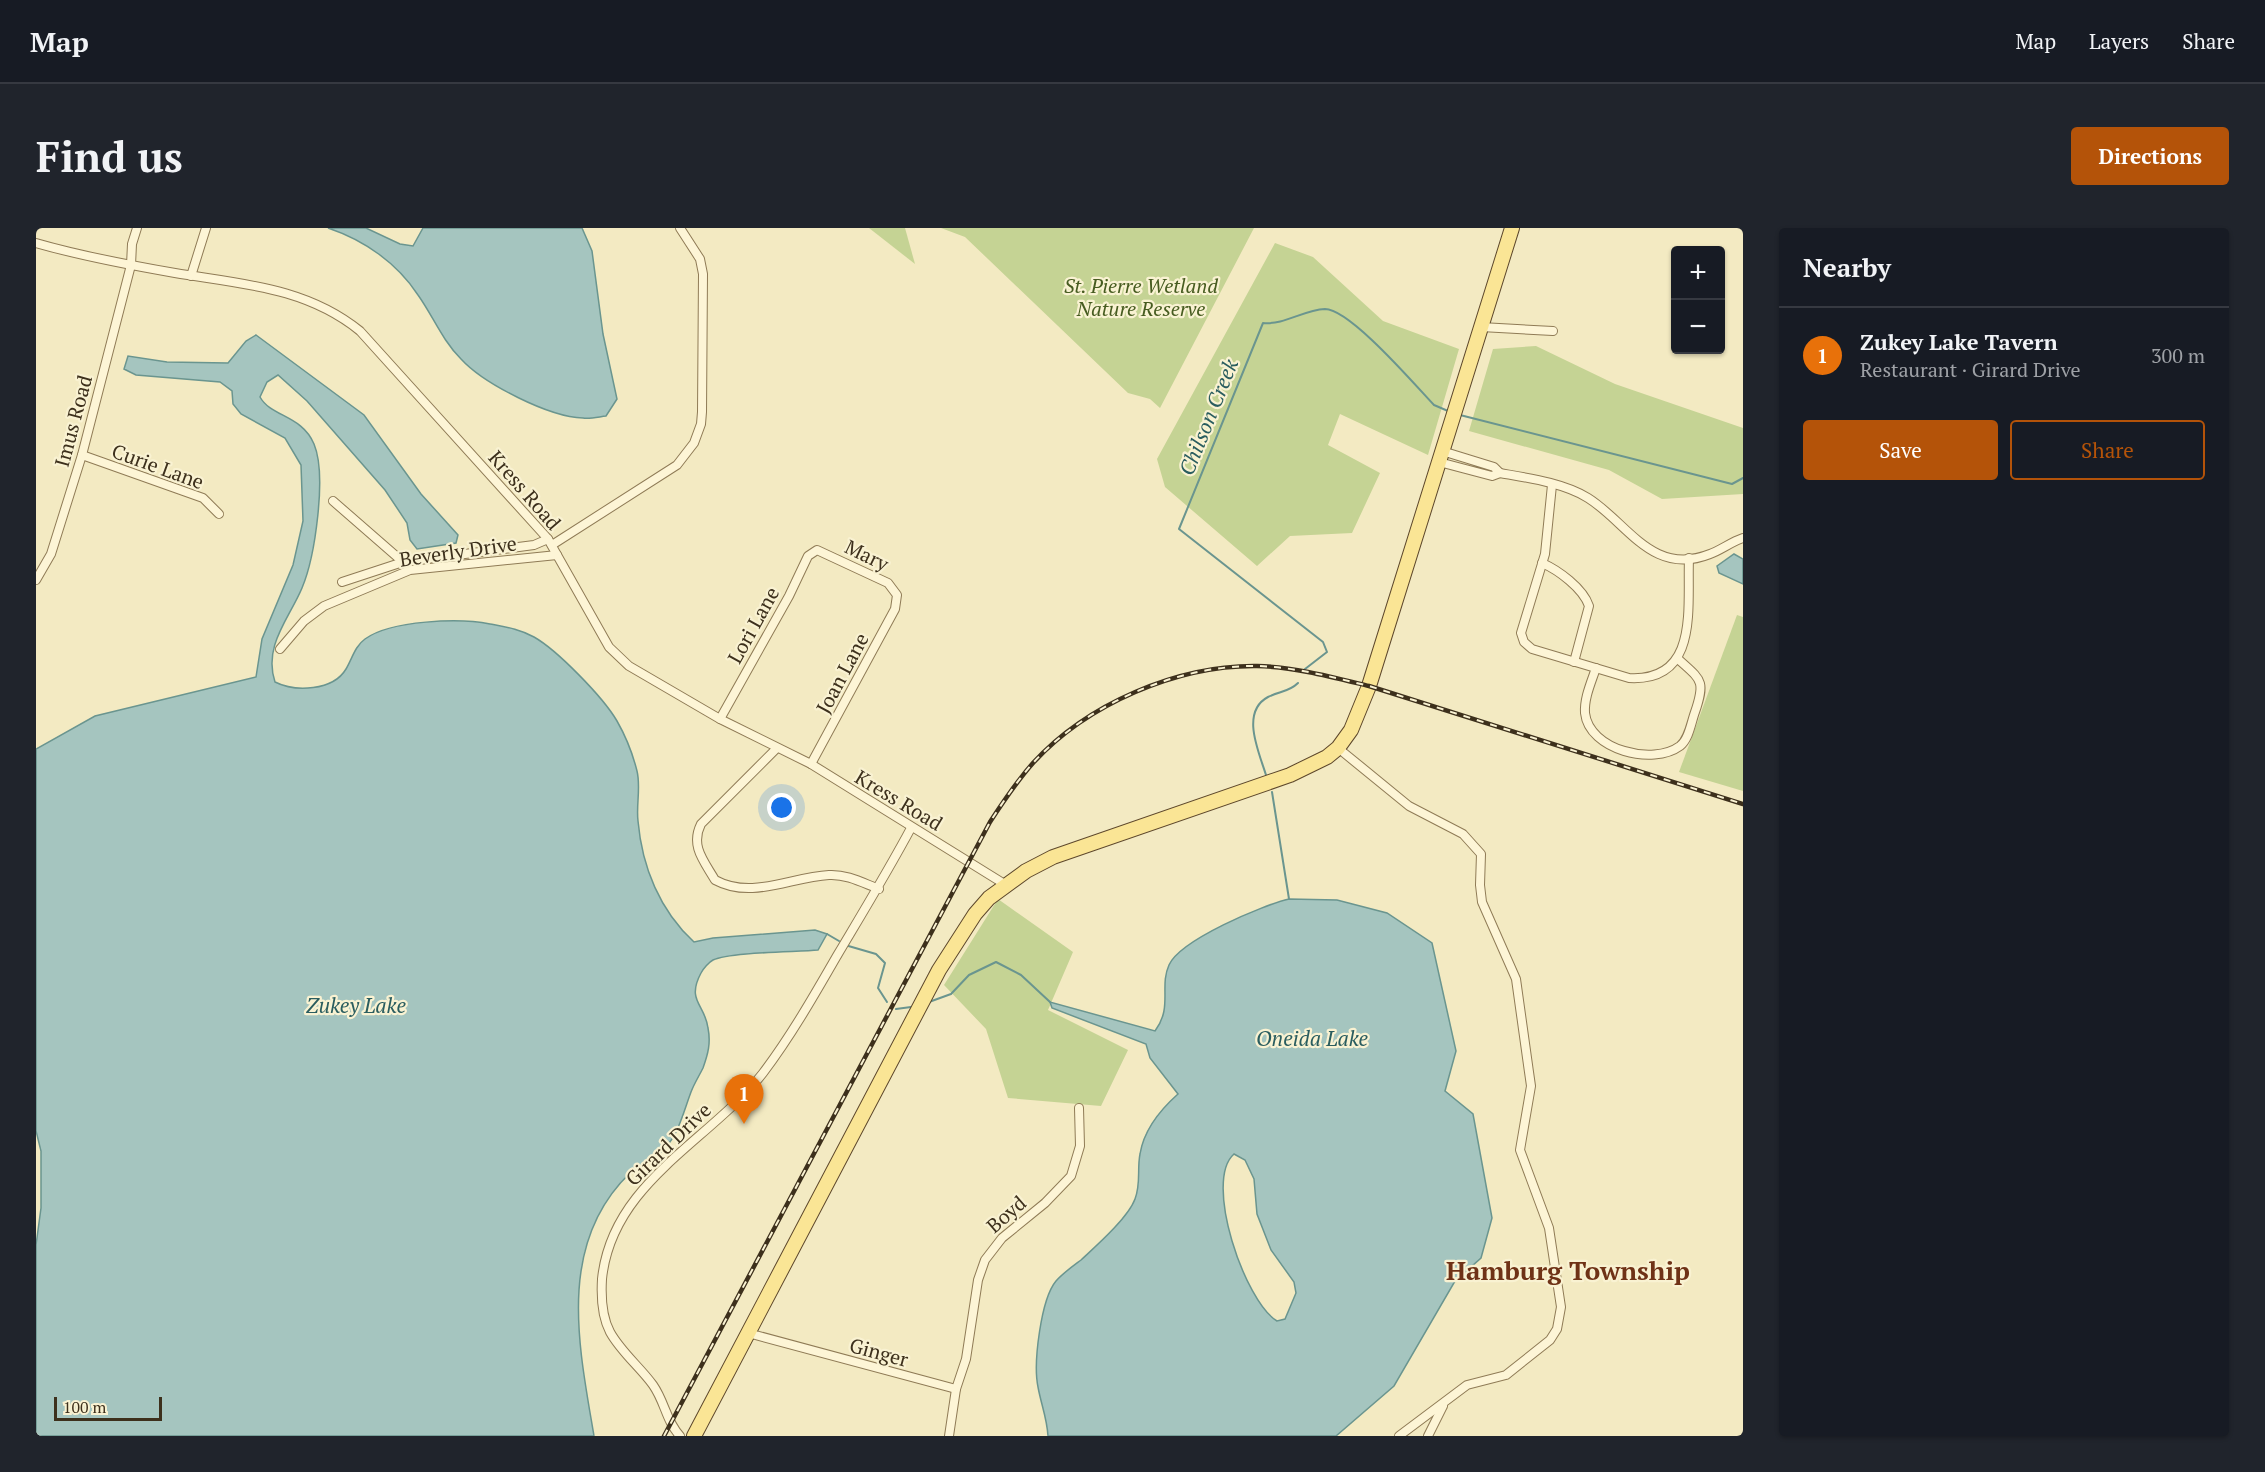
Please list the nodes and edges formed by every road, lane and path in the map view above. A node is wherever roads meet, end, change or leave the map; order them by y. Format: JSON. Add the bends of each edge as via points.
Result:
{"nodes":[{"id":1,"x":137,"y":228,"type":"edge"},
{"id":2,"x":206,"y":228,"type":"edge"},
{"id":3,"x":680,"y":228,"type":"edge"},
{"id":4,"x":1512,"y":228,"type":"edge"},
{"id":5,"x":36,"y":243,"type":"edge"},
{"id":6,"x":131,"y":266,"type":"junction"},
{"id":7,"x":191,"y":276,"type":"junction"},
{"id":8,"x":1481,"y":327,"type":"junction"},
{"id":9,"x":1553,"y":331,"type":"dead end"},
{"id":10,"x":82,"y":455,"type":"junction"},
{"id":11,"x":1440,"y":456,"type":"junction"},
{"id":12,"x":1552,"y":485,"type":"junction"},
{"id":13,"x":333,"y":501,"type":"dead end"},
{"id":14,"x":219,"y":514,"type":"dead end"},
{"id":15,"x":1743,"y":538,"type":"edge"},
{"id":16,"x":550,"y":542,"type":"junction"},
{"id":17,"x":817,"y":550,"type":"joint"},
{"id":18,"x":557,"y":555,"type":"junction"},
{"id":19,"x":1689,"y":558,"type":"junction"},
{"id":20,"x":403,"y":562,"type":"junction"},
{"id":21,"x":1542,"y":563,"type":"junction"},
{"id":22,"x":36,"y":580,"type":"edge"},
{"id":23,"x":342,"y":582,"type":"dead end"},
{"id":24,"x":897,"y":595,"type":"joint"},
{"id":25,"x":280,"y":649,"type":"dead end"},
{"id":26,"x":1678,"y":659,"type":"junction"},
{"id":27,"x":1574,"y":662,"type":"junction"},
{"id":28,"x":1596,"y":668,"type":"junction"},
{"id":29,"x":720,"y":719,"type":"junction"},
{"id":30,"x":777,"y":748,"type":"junction"},
{"id":31,"x":1338,"y":748,"type":"junction"},
{"id":32,"x":811,"y":764,"type":"junction"},
{"id":33,"x":911,"y":828,"type":"junction"},
{"id":34,"x":1006,"y":885,"type":"junction"},
{"id":35,"x":879,"y":889,"type":"junction"},
{"id":36,"x":1079,"y":1108,"type":"dead end"},
{"id":37,"x":748,"y":1333,"type":"junction"},
{"id":38,"x":956,"y":1389,"type":"junction"},
{"id":39,"x":1443,"y":1405,"type":"junction"},
{"id":40,"x":680,"y":1436,"type":"edge"},
{"id":41,"x":694,"y":1436,"type":"edge"},
{"id":42,"x":949,"y":1436,"type":"edge"},
{"id":43,"x":1399,"y":1436,"type":"edge"},
{"id":44,"x":1428,"y":1436,"type":"edge"}],
"edges":[{"from":1,"to":6,"type":"street","name":"Imus Road"},
{"from":2,"to":7,"type":"street"},
{"from":3,"to":16,"type":"street","via":[[700,259],[703,274],[698,433],[677,465]]},
{"from":4,"to":8,"type":"main road"},
{"from":5,"to":6,"type":"street","name":"Kress Road"},
{"from":6,"to":7,"type":"street","name":"Kress Road"},
{"from":6,"to":10,"type":"street","name":"Imus Road"},
{"from":7,"to":16,"type":"street","name":"Kress Road","via":[[284,292],[337,312],[360,331]]},
{"from":8,"to":9,"type":"street"},
{"from":8,"to":11,"type":"main road"},
{"from":10,"to":14,"type":"street","name":"Curie Lane","via":[[203,498]]},
{"from":10,"to":22,"type":"street","name":"Imus Road","via":[[51,554]]},
{"from":11,"to":12,"type":"street"},
{"from":11,"to":31,"type":"main road","via":[[1358,717]]},
{"from":12,"to":19,"type":"street","via":[[1588,498],[1653,553]]},
{"from":12,"to":21,"type":"street"},
{"from":13,"to":20,"type":"street"},
{"from":15,"to":19,"type":"street","via":[[1710,554]]},
{"from":16,"to":18,"type":"street","name":"Kress Road"},
{"from":16,"to":20,"type":"street"},
{"from":17,"to":24,"type":"street","name":"Mary","via":[[888,583]]},
{"from":17,"to":29,"type":"street","name":"Lori Lane","via":[[808,556]]},
{"from":18,"to":25,"type":"street","name":"Beverly Drive","via":[[410,570],[324,606],[304,621]]},
{"from":18,"to":29,"type":"street","name":"Kress Road","via":[[609,647],[629,666]]},
{"from":19,"to":26,"type":"street","via":[[1686,643]]},
{"from":20,"to":23,"type":"street"},
{"from":21,"to":27,"type":"street","via":[[1554,568],[1587,600],[1588,614]]},
{"from":21,"to":27,"type":"street","via":[[1522,637],[1532,649]]},
{"from":24,"to":32,"type":"street","name":"Joan Lane","via":[[895,609]]},
{"from":26,"to":28,"type":"street","via":[[1664,671],[1641,679]]},
{"from":26,"to":28,"type":"street","via":[[1699,678],[1702,690],[1684,742],[1652,757],[1610,745],[1592,732],[1586,702]]},
{"from":27,"to":28,"type":"street"},
{"from":29,"to":30,"type":"street","name":"Kress Road"},
{"from":30,"to":32,"type":"street","name":"Kress Road"},
{"from":30,"to":35,"type":"street","via":[[697,832],[698,850],[715,880],[745,890],[829,875]]},
{"from":31,"to":34,"type":"main road","via":[[1315,765],[1290,775],[1051,858]]},
{"from":31,"to":39,"type":"street","via":[[1409,806],[1463,834],[1480,852],[1482,902],[1516,979],[1531,1086],[1520,1150],[1549,1228],[1562,1307],[1560,1320],[1550,1340],[1506,1375],[1467,1385]]},
{"from":32,"to":33,"type":"street","name":"Kress Road"},
{"from":33,"to":34,"type":"street","name":"Kress Road"},
{"from":33,"to":35,"type":"street","name":"Girard Drive"},
{"from":34,"to":37,"type":"main road","via":[[975,914],[949,953]]},
{"from":35,"to":40,"type":"street","name":"Girard Drive","via":[[763,1072],[632,1202],[609,1245],[602,1288],[609,1331],[662,1398],[670,1426]]},
{"from":36,"to":38,"type":"street","name":"Boyd","via":[[1080,1146],[1071,1176],[1002,1238],[985,1260],[976,1288],[966,1359]]},
{"from":37,"to":38,"type":"street","name":"Ginger"},
{"from":37,"to":41,"type":"main road"},
{"from":38,"to":42,"type":"street"},
{"from":39,"to":43,"type":"street"},
{"from":39,"to":44,"type":"street"}]}
